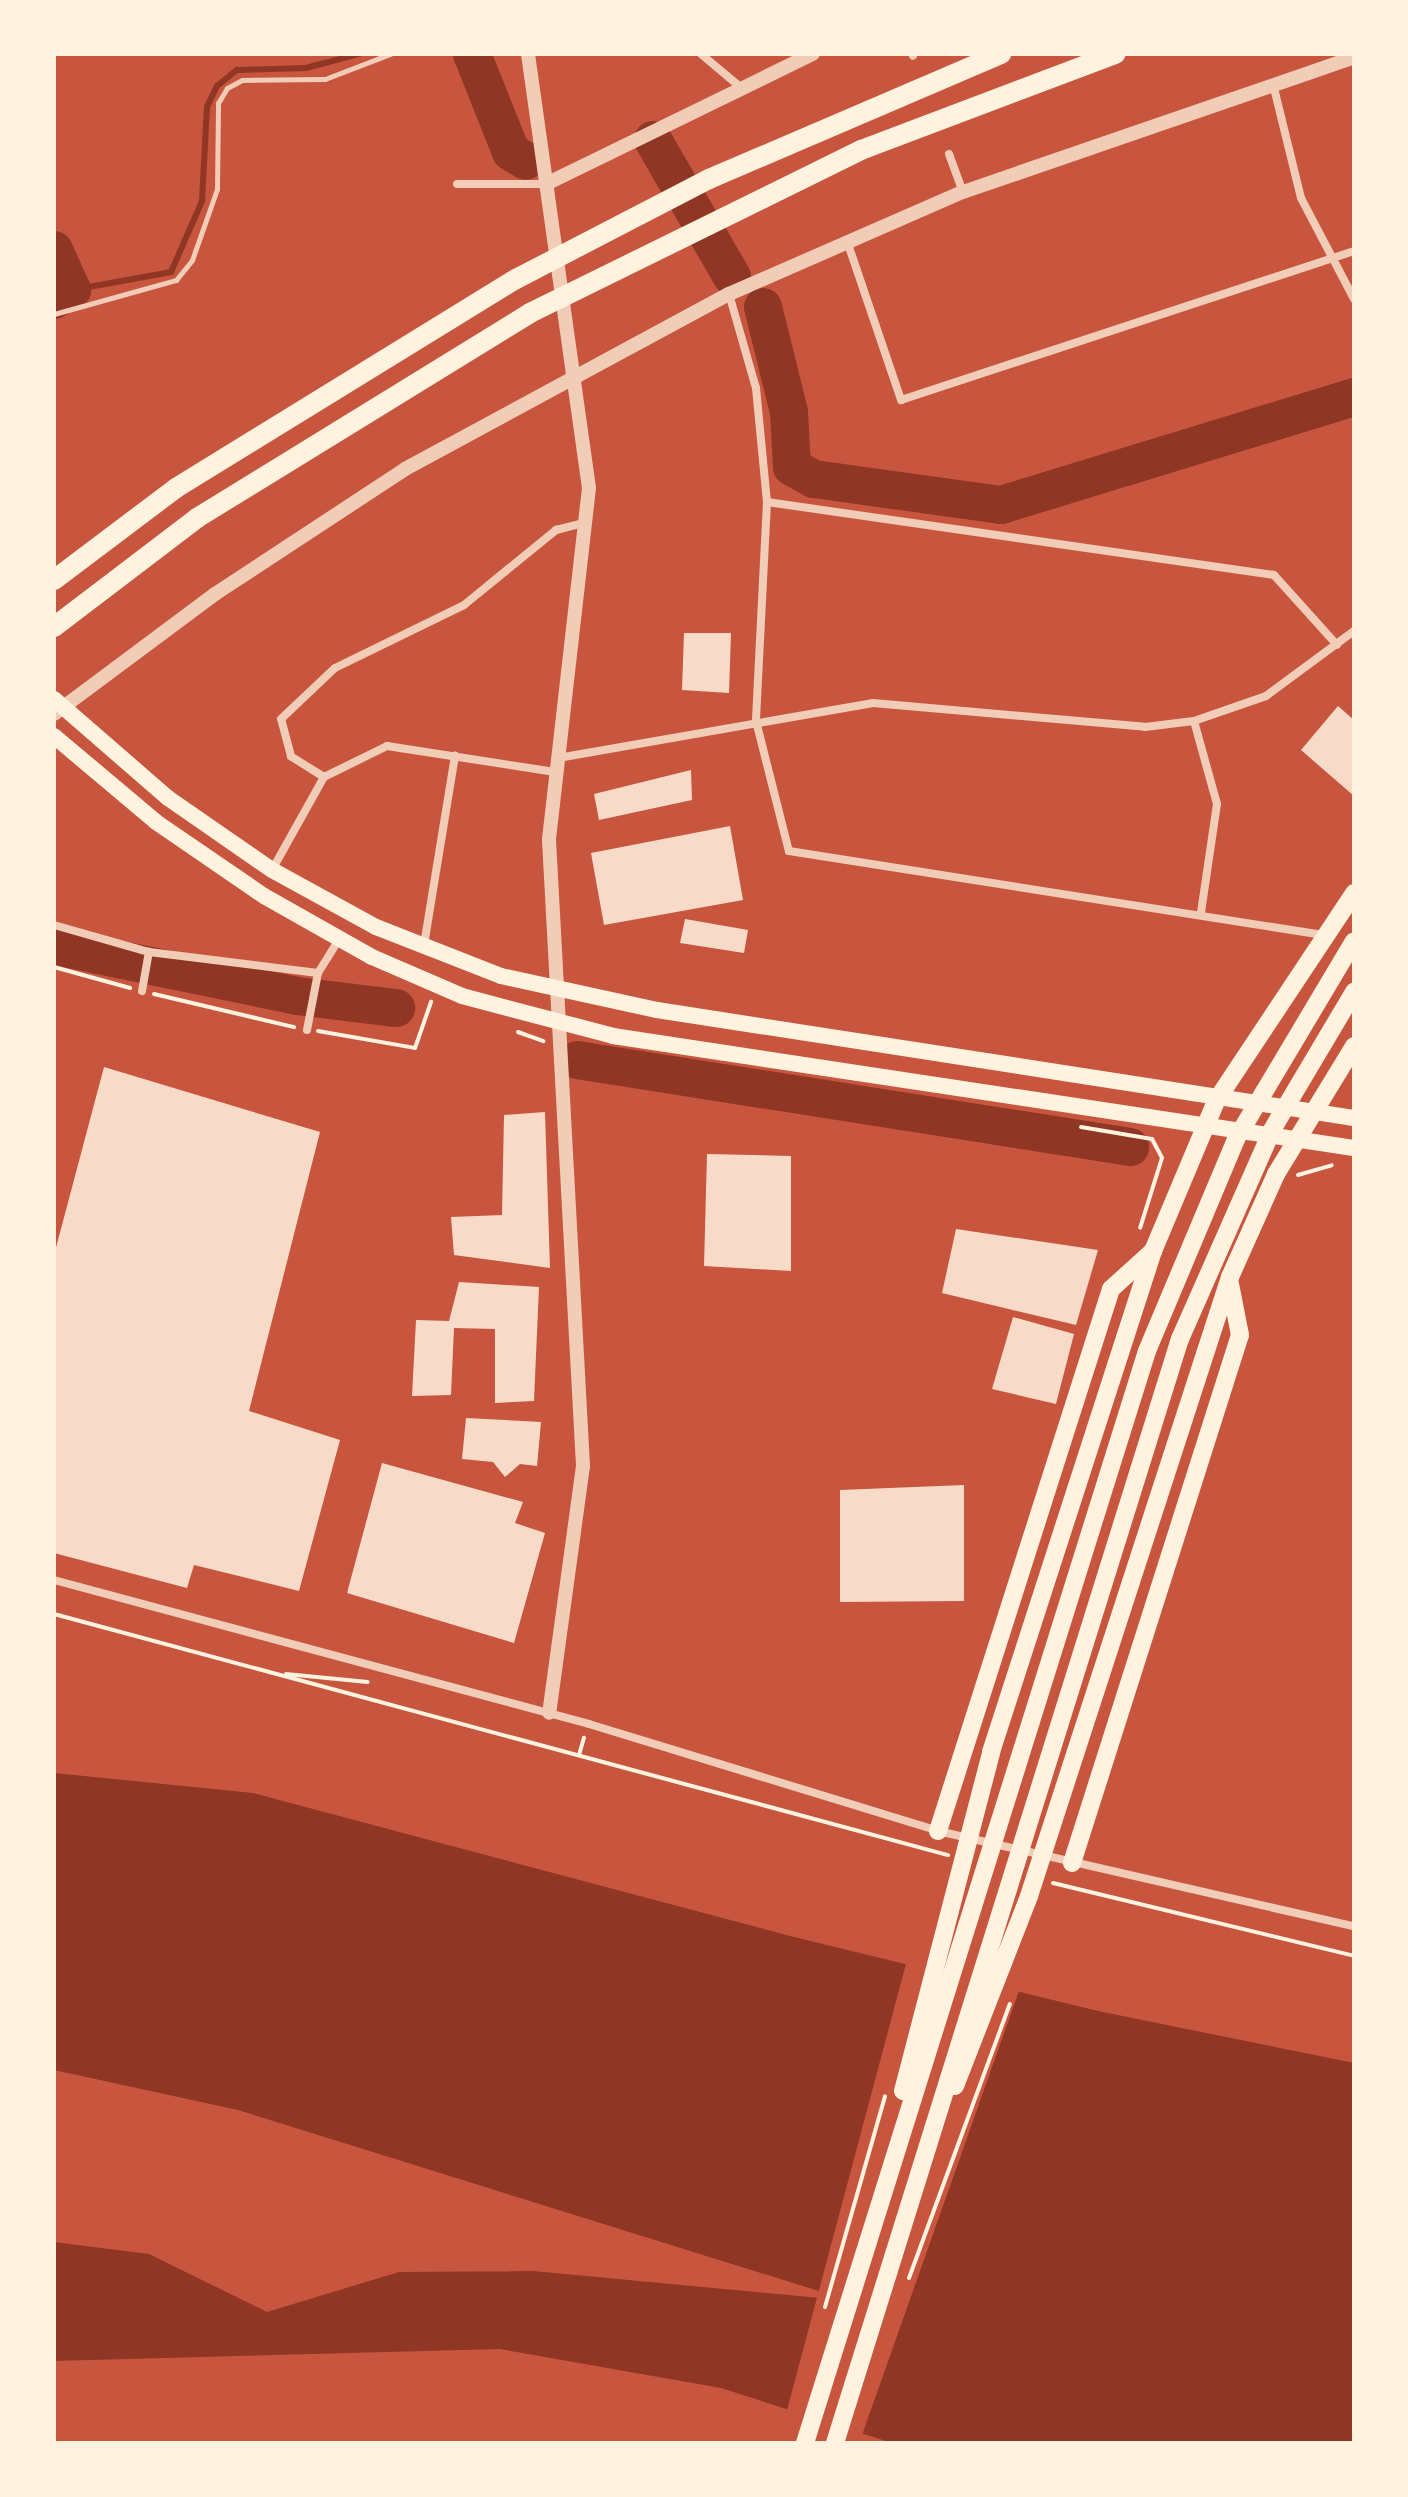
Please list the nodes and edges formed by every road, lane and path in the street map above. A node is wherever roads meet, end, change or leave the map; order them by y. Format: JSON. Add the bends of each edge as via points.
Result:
{"nodes":[{"id":1,"x":390,"y":54,"type":"edge"},
{"id":2,"x":528,"y":54,"type":"edge"},
{"id":3,"x":701,"y":54,"type":"edge"},
{"id":4,"x":813,"y":54,"type":"edge"},
{"id":5,"x":1001,"y":54,"type":"edge"},
{"id":6,"x":1115,"y":54,"type":"edge"},
{"id":7,"x":1354,"y":57,"type":"edge"},
{"id":8,"x":1272,"y":80,"type":"junction"},
{"id":9,"x":738,"y":85,"type":"junction"},
{"id":10,"x":949,"y":154,"type":"dead end"},
{"id":11,"x":457,"y":184,"type":"dead end"},
{"id":12,"x":546,"y":184,"type":"junction"},
{"id":13,"x":963,"y":192,"type":"junction"},
{"id":14,"x":848,"y":244,"type":"junction"},
{"id":15,"x":1354,"y":251,"type":"edge"},
{"id":16,"x":1332,"y":258,"type":"junction"},
{"id":17,"x":729,"y":294,"type":"junction"},
{"id":18,"x":1354,"y":299,"type":"edge"},
{"id":19,"x":54,"y":314,"type":"edge"},
{"id":20,"x":574,"y":374,"type":"junction"},
{"id":21,"x":767,"y":502,"type":"junction"},
{"id":22,"x":590,"y":521,"type":"junction"},
{"id":23,"x":54,"y":580,"type":"edge"},
{"id":24,"x":54,"y":627,"type":"edge"},
{"id":25,"x":1354,"y":631,"type":"edge"},
{"id":26,"x":1337,"y":645,"type":"junction"},
{"id":27,"x":57,"y":707,"type":"edge"},
{"id":28,"x":756,"y":721,"type":"junction"},
{"id":29,"x":1194,"y":721,"type":"junction"},
{"id":30,"x":54,"y":736,"type":"edge"},
{"id":31,"x":455,"y":756,"type":"junction"},
{"id":32,"x":556,"y":765,"type":"junction"},
{"id":33,"x":324,"y":777,"type":"junction"},
{"id":34,"x":272,"y":870,"type":"junction"},
{"id":35,"x":1354,"y":893,"type":"edge"},
{"id":36,"x":1201,"y":913,"type":"junction"},
{"id":37,"x":54,"y":925,"type":"edge"},
{"id":38,"x":1323,"y":935,"type":"junction"},
{"id":39,"x":339,"y":940,"type":"junction"},
{"id":40,"x":1353,"y":942,"type":"edge"},
{"id":41,"x":424,"y":948,"type":"junction"},
{"id":42,"x":148,"y":956,"type":"junction"},
{"id":43,"x":54,"y":967,"type":"edge"},
{"id":44,"x":318,"y":973,"type":"junction"},
{"id":45,"x":142,"y":991,"type":"junction"},
{"id":46,"x":1354,"y":992,"type":"edge"},
{"id":47,"x":556,"y":993,"type":"junction"},
{"id":48,"x":429,"y":1004,"type":"dead end"},
{"id":49,"x":558,"y":1024,"type":"junction"},
{"id":50,"x":307,"y":1030,"type":"junction"},
{"id":51,"x":1354,"y":1046,"type":"edge"},
{"id":52,"x":1216,"y":1101,"type":"junction"},
{"id":53,"x":1315,"y":1111,"type":"junction"},
{"id":54,"x":1354,"y":1118,"type":"edge"},
{"id":55,"x":1074,"y":1126,"type":"dead end"},
{"id":56,"x":1204,"y":1129,"type":"junction"},
{"id":57,"x":1297,"y":1141,"type":"junction"},
{"id":58,"x":1354,"y":1148,"type":"edge"},
{"id":59,"x":1153,"y":1251,"type":"junction"},
{"id":60,"x":1126,"y":1271,"type":"junction"},
{"id":61,"x":1230,"y":1277,"type":"junction"},
{"id":62,"x":54,"y":1580,"type":"edge"},
{"id":63,"x":54,"y":1614,"type":"edge"},
{"id":64,"x":279,"y":1674,"type":"junction"},
{"id":65,"x":381,"y":1683,"type":"dead end"},
{"id":66,"x":549,"y":1713,"type":"junction"},
{"id":67,"x":586,"y":1734,"type":"dead end"},
{"id":68,"x":579,"y":1755,"type":"junction"},
{"id":69,"x":938,"y":1831,"type":"junction"},
{"id":70,"x":951,"y":1856,"type":"dead end"},
{"id":71,"x":1072,"y":1863,"type":"junction"},
{"id":72,"x":1043,"y":1881,"type":"dead end"},
{"id":73,"x":1354,"y":1926,"type":"edge"},
{"id":74,"x":1354,"y":1956,"type":"edge"},
{"id":75,"x":881,"y":2196,"type":"junction"},
{"id":76,"x":908,"y":2201,"type":"junction"},
{"id":77,"x":805,"y":2443,"type":"edge"},
{"id":78,"x":835,"y":2443,"type":"edge"}],
"edges":[{"from":1,"to":19,"type":"lane","via":[[325,79],[242,80],[227,88],[218,103],[217,189],[192,260],[176,280]]},
{"from":2,"to":12,"type":"street"},
{"from":3,"to":9,"type":"street"},
{"from":4,"to":9,"type":"street"},
{"from":5,"to":23,"type":"highway","via":[[709,179],[516,279],[176,488]]},
{"from":6,"to":24,"type":"highway","via":[[861,150],[530,313],[210,509]]},
{"from":7,"to":8,"type":"street"},
{"from":8,"to":13,"type":"street"},
{"from":8,"to":16,"type":"street","via":[[1301,198]]},
{"from":9,"to":12,"type":"street"},
{"from":10,"to":13,"type":"street"},
{"from":11,"to":12,"type":"street"},
{"from":12,"to":20,"type":"street"},
{"from":13,"to":14,"type":"street"},
{"from":14,"to":16,"type":"street","via":[[901,400]]},
{"from":14,"to":17,"type":"street"},
{"from":15,"to":16,"type":"street"},
{"from":16,"to":18,"type":"street"},
{"from":17,"to":20,"type":"street"},
{"from":17,"to":21,"type":"street","via":[[756,388]]},
{"from":20,"to":22,"type":"street"},
{"from":20,"to":27,"type":"street","via":[[315,526]]},
{"from":21,"to":26,"type":"street","via":[[1274,575]]},
{"from":21,"to":28,"type":"street"},
{"from":22,"to":32,"type":"street"},
{"from":22,"to":33,"type":"street","via":[[556,530],[464,605],[335,668],[287,708],[281,719],[291,756]]},
{"from":25,"to":26,"type":"street"},
{"from":26,"to":29,"type":"street","via":[[1266,696]]},
{"from":27,"to":34,"type":"main road","via":[[168,798]]},
{"from":28,"to":29,"type":"street","via":[[873,703],[1145,727]]},
{"from":28,"to":32,"type":"street"},
{"from":28,"to":36,"type":"street","via":[[789,851]]},
{"from":29,"to":36,"type":"street","via":[[1217,804]]},
{"from":30,"to":39,"type":"main road","via":[[199,852]]},
{"from":31,"to":32,"type":"street"},
{"from":31,"to":33,"type":"street","via":[[387,746]]},
{"from":31,"to":41,"type":"street"},
{"from":32,"to":47,"type":"street","via":[[549,840]]},
{"from":33,"to":34,"type":"street"},
{"from":34,"to":41,"type":"main road"},
{"from":35,"to":38,"type":"highway"},
{"from":36,"to":38,"type":"street"},
{"from":37,"to":42,"type":"street"},
{"from":38,"to":52,"type":"highway"},
{"from":39,"to":44,"type":"street"},
{"from":39,"to":49,"type":"main road","via":[[462,996]]},
{"from":40,"to":75,"type":"highway","via":[[1236,1139],[1163,1307]]},
{"from":41,"to":47,"type":"main road"},
{"from":42,"to":44,"type":"street"},
{"from":42,"to":45,"type":"street"},
{"from":43,"to":45,"type":"path"},
{"from":44,"to":50,"type":"street"},
{"from":45,"to":50,"type":"path"},
{"from":46,"to":76,"type":"highway","via":[[1255,1164],[1180,1339]]},
{"from":47,"to":49,"type":"street"},
{"from":47,"to":52,"type":"main road"},
{"from":48,"to":50,"type":"path","via":[[415,1048]]},
{"from":49,"to":56,"type":"main road"},
{"from":49,"to":66,"type":"street","via":[[583,1466]]},
{"from":51,"to":53,"type":"highway"},
{"from":52,"to":53,"type":"main road"},
{"from":52,"to":56,"type":"highway"},
{"from":53,"to":54,"type":"main road"},
{"from":53,"to":57,"type":"highway"},
{"from":55,"to":60,"type":"path","via":[[1152,1139],[1162,1158]]},
{"from":56,"to":57,"type":"main road"},
{"from":56,"to":59,"type":"highway"},
{"from":57,"to":58,"type":"main road"},
{"from":57,"to":61,"type":"highway"},
{"from":59,"to":60,"type":"highway"},
{"from":59,"to":75,"type":"highway","via":[[927,1980]]},
{"from":60,"to":69,"type":"highway","via":[[1111,1289],[1079,1380]]},
{"from":61,"to":71,"type":"highway","via":[[1240,1335]]},
{"from":61,"to":76,"type":"highway","via":[[1029,1896]]},
{"from":62,"to":66,"type":"street"},
{"from":63,"to":64,"type":"path"},
{"from":64,"to":65,"type":"path"},
{"from":64,"to":68,"type":"path"},
{"from":66,"to":69,"type":"street"},
{"from":67,"to":68,"type":"path"},
{"from":68,"to":70,"type":"path"},
{"from":69,"to":71,"type":"street"},
{"from":71,"to":73,"type":"street"},
{"from":72,"to":74,"type":"path"},
{"from":75,"to":77,"type":"highway"},
{"from":76,"to":78,"type":"highway"}]}
